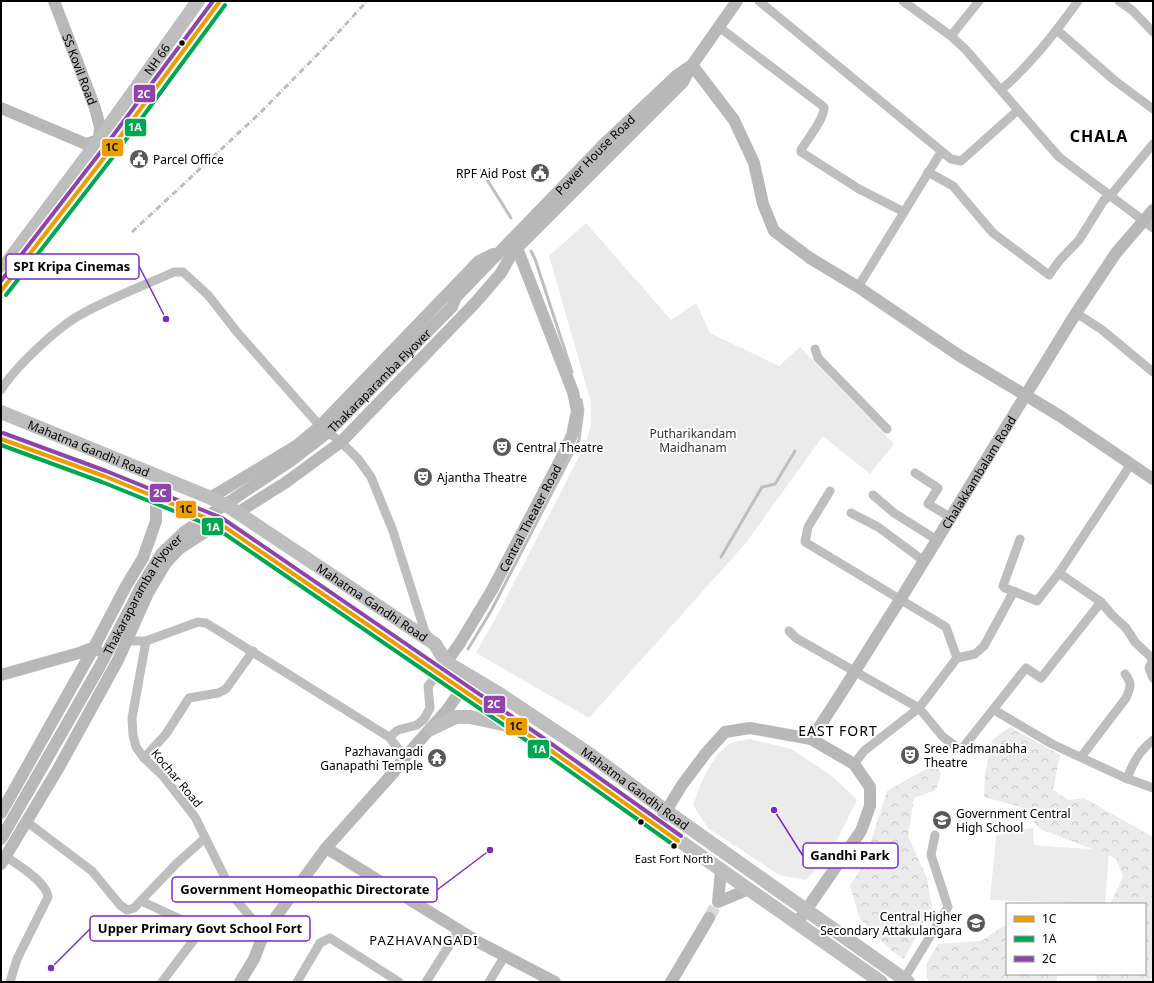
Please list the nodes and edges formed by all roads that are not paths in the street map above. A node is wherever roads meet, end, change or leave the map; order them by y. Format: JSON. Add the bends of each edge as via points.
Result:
{"nodes":[{"id":1,"x":54,"y":1,"type":"edge"},
{"id":2,"x":198,"y":1,"type":"edge"},
{"id":3,"x":220,"y":1,"type":"edge"},
{"id":4,"x":737,"y":1,"type":"edge"},
{"id":5,"x":759,"y":1,"type":"edge"},
{"id":6,"x":903,"y":1,"type":"edge"},
{"id":7,"x":979,"y":1,"type":"edge"},
{"id":8,"x":1078,"y":1,"type":"edge"},
{"id":9,"x":1119,"y":1,"type":"edge"},
{"id":10,"x":719,"y":27,"type":"junction"},
{"id":11,"x":1057,"y":30,"type":"junction"},
{"id":12,"x":1153,"y":32,"type":"edge"},
{"id":13,"x":951,"y":36,"type":"junction"},
{"id":14,"x":692,"y":65,"type":"junction"},
{"id":15,"x":1002,"y":90,"type":"junction"},
{"id":16,"x":1,"y":108,"type":"edge"},
{"id":17,"x":1018,"y":110,"type":"junction"},
{"id":18,"x":1153,"y":110,"type":"edge"},
{"id":19,"x":99,"y":140,"type":"junction"},
{"id":20,"x":1153,"y":144,"type":"edge"},
{"id":21,"x":111,"y":149,"type":"junction"},
{"id":22,"x":941,"y":152,"type":"junction"},
{"id":23,"x":928,"y":172,"type":"junction"},
{"id":24,"x":1110,"y":196,"type":"junction"},
{"id":25,"x":1153,"y":210,"type":"edge"},
{"id":26,"x":904,"y":212,"type":"junction"},
{"id":27,"x":1144,"y":220,"type":"junction"},
{"id":28,"x":1153,"y":228,"type":"edge"},
{"id":29,"x":511,"y":248,"type":"junction"},
{"id":30,"x":1,"y":271,"type":"edge"},
{"id":31,"x":858,"y":287,"type":"junction"},
{"id":32,"x":1,"y":291,"type":"edge"},
{"id":33,"x":1076,"y":313,"type":"junction"},
{"id":34,"x":815,"y":348,"type":"dead end"},
{"id":35,"x":1153,"y":372,"type":"edge"},
{"id":36,"x":1,"y":390,"type":"edge"},
{"id":37,"x":1024,"y":396,"type":"junction"},
{"id":38,"x":1,"y":412,"type":"edge"},
{"id":39,"x":320,"y":426,"type":"junction"},
{"id":40,"x":887,"y":429,"type":"dead end"},
{"id":41,"x":1,"y":439,"type":"edge"},
{"id":42,"x":341,"y":442,"type":"junction"},
{"id":43,"x":1131,"y":464,"type":"junction"},
{"id":44,"x":915,"y":473,"type":"dead end"},
{"id":45,"x":1153,"y":479,"type":"edge"},
{"id":46,"x":830,"y":491,"type":"dead end"},
{"id":47,"x":873,"y":495,"type":"dead end"},
{"id":48,"x":156,"y":497,"type":"junction"},
{"id":49,"x":210,"y":498,"type":"junction"},
{"id":50,"x":237,"y":513,"type":"junction"},
{"id":51,"x":851,"y":513,"type":"dead end"},
{"id":52,"x":950,"y":517,"type":"junction"},
{"id":53,"x":219,"y":523,"type":"junction"},
{"id":54,"x":1020,"y":539,"type":"dead end"},
{"id":55,"x":937,"y":540,"type":"junction"},
{"id":56,"x":924,"y":561,"type":"junction"},
{"id":57,"x":1059,"y":573,"type":"junction"},
{"id":58,"x":1014,"y":591,"type":"junction"},
{"id":59,"x":900,"y":600,"type":"junction"},
{"id":60,"x":1101,"y":602,"type":"junction"},
{"id":61,"x":789,"y":631,"type":"dead end"},
{"id":62,"x":127,"y":641,"type":"junction"},
{"id":63,"x":146,"y":641,"type":"junction"},
{"id":64,"x":435,"y":644,"type":"junction"},
{"id":65,"x":253,"y":651,"type":"junction"},
{"id":66,"x":92,"y":652,"type":"junction"},
{"id":67,"x":957,"y":658,"type":"junction"},
{"id":68,"x":1153,"y":659,"type":"edge"},
{"id":69,"x":442,"y":668,"type":"junction"},
{"id":70,"x":856,"y":672,"type":"junction"},
{"id":71,"x":1125,"y":674,"type":"dead end"},
{"id":72,"x":1,"y":675,"type":"edge"},
{"id":73,"x":470,"y":676,"type":"junction"},
{"id":74,"x":1153,"y":678,"type":"edge"},
{"id":75,"x":462,"y":689,"type":"junction"},
{"id":76,"x":919,"y":708,"type":"junction"},
{"id":77,"x":994,"y":710,"type":"junction"},
{"id":78,"x":516,"y":727,"type":"junction"},
{"id":79,"x":431,"y":729,"type":"junction"},
{"id":80,"x":389,"y":737,"type":"junction"},
{"id":81,"x":811,"y":739,"type":"junction"},
{"id":82,"x":1153,"y":740,"type":"edge"},
{"id":83,"x":405,"y":757,"type":"junction"},
{"id":84,"x":1081,"y":757,"type":"junction"},
{"id":85,"x":144,"y":758,"type":"junction"},
{"id":86,"x":854,"y":764,"type":"junction"},
{"id":87,"x":1127,"y":779,"type":"junction"},
{"id":88,"x":1153,"y":788,"type":"edge"},
{"id":89,"x":666,"y":812,"type":"junction"},
{"id":90,"x":1,"y":813,"type":"edge"},
{"id":91,"x":26,"y":822,"type":"junction"},
{"id":92,"x":657,"y":826,"type":"junction"},
{"id":93,"x":935,"y":836,"type":"dead end"},
{"id":94,"x":205,"y":838,"type":"junction"},
{"id":95,"x":1,"y":839,"type":"edge"},
{"id":96,"x":326,"y":848,"type":"junction"},
{"id":97,"x":3,"y":860,"type":"edge"},
{"id":98,"x":721,"y":870,"type":"junction"},
{"id":99,"x":749,"y":889,"type":"junction"},
{"id":100,"x":141,"y":901,"type":"junction"},
{"id":101,"x":806,"y":909,"type":"junction"},
{"id":102,"x":709,"y":918,"type":"tunnel mouth"},
{"id":103,"x":797,"y":923,"type":"junction"},
{"id":104,"x":459,"y":930,"type":"junction"},
{"id":105,"x":264,"y":933,"type":"junction"},
{"id":106,"x":504,"y":957,"type":"junction"},
{"id":107,"x":396,"y":981,"type":"edge"},
{"id":108,"x":906,"y":981,"type":"edge"},
{"id":109,"x":10,"y":982,"type":"edge"},
{"id":110,"x":162,"y":982,"type":"edge"},
{"id":111,"x":240,"y":982,"type":"edge"},
{"id":112,"x":297,"y":982,"type":"edge"},
{"id":113,"x":426,"y":982,"type":"edge"},
{"id":114,"x":489,"y":982,"type":"edge"},
{"id":115,"x":554,"y":982,"type":"edge"},
{"id":116,"x":671,"y":982,"type":"edge"},
{"id":117,"x":881,"y":982,"type":"edge"}],
"edges":[{"from":1,"to":19,"type":"street","name":"SS Kovil Road","via":[[95,108],[100,127]]},
{"from":2,"to":19,"type":"main road","name":"NH 66"},
{"from":3,"to":21,"type":"main road","name":"NH 66"},
{"from":4,"to":10,"type":"street"},
{"from":5,"to":22,"type":"street"},
{"from":6,"to":13,"type":"street"},
{"from":7,"to":13,"type":"street"},
{"from":8,"to":11,"type":"street"},
{"from":9,"to":12,"type":"street","via":[[1132,10]]},
{"from":10,"to":14,"type":"street"},
{"from":10,"to":26,"type":"street","via":[[824,107],[801,152],[859,190]]},
{"from":11,"to":15,"type":"street"},
{"from":11,"to":18,"type":"street"},
{"from":13,"to":15,"type":"street"},
{"from":14,"to":29,"type":"street","via":[[683,82]]},
{"from":14,"to":31,"type":"street","via":[[734,120],[754,163],[762,204],[774,231],[810,258]]},
{"from":15,"to":17,"type":"street"},
{"from":16,"to":19,"type":"street","via":[[86,144]]},
{"from":17,"to":22,"type":"street","via":[[961,161]]},
{"from":17,"to":24,"type":"street","via":[[1059,157]]},
{"from":19,"to":21,"type":"street"},
{"from":19,"to":30,"type":"main road","name":"NH 66"},
{"from":20,"to":24,"type":"street"},
{"from":21,"to":32,"type":"main road","name":"NH 66"},
{"from":22,"to":23,"type":"street"},
{"from":23,"to":24,"type":"street","via":[[953,186],[993,234],[1049,275],[1079,240],[1104,200]]},
{"from":23,"to":26,"type":"street"},
{"from":24,"to":27,"type":"street"},
{"from":25,"to":27,"type":"street","name":"Chalakkambalam Road"},
{"from":26,"to":31,"type":"street"},
{"from":27,"to":28,"type":"street"},
{"from":27,"to":33,"type":"street","name":"Chalakkambalam Road","via":[[1116,253]]},
{"from":29,"to":39,"type":"street","via":[[479,261]]},
{"from":29,"to":42,"type":"street","via":[[500,274],[476,302]]},
{"from":29,"to":69,"type":"street","name":"Central Theater Road","via":[[573,392],[577,411],[572,435],[565,451],[492,590]]},
{"from":29,"to":95,"type":"street","name":"Thakaraparamba Flyover","via":[[456,297],[452,307],[327,433],[184,532],[161,554]]},
{"from":31,"to":37,"type":"street"},
{"from":33,"to":35,"type":"street","via":[[1102,329]]},
{"from":33,"to":37,"type":"street","name":"Chalakkambalam Road"},
{"from":34,"to":40,"type":"street","via":[[818,358]]},
{"from":36,"to":39,"type":"street","via":[[32,353],[79,316],[174,272],[183,272],[208,294],[237,332]]},
{"from":37,"to":43,"type":"street","via":[[1060,416]]},
{"from":37,"to":52,"type":"street","name":"Chalakkambalam Road"},
{"from":38,"to":49,"type":"main road","name":"Mahatma Gandhi Road"},
{"from":39,"to":42,"type":"street"},
{"from":39,"to":49,"type":"street","via":[[296,446]]},
{"from":41,"to":48,"type":"main road","name":"Mahatma Gandhi Road"},
{"from":42,"to":50,"type":"street"},
{"from":42,"to":64,"type":"street","via":[[371,477],[393,531],[425,632]]},
{"from":43,"to":45,"type":"street"},
{"from":43,"to":57,"type":"street"},
{"from":44,"to":52,"type":"street","via":[[938,488],[928,504]]},
{"from":46,"to":59,"type":"street","via":[[808,527],[805,542]]},
{"from":47,"to":55,"type":"street","via":[[894,513]]},
{"from":48,"to":53,"type":"main road","name":"Mahatma Gandhi Road"},
{"from":48,"to":66,"type":"street","via":[[156,521],[143,558]]},
{"from":49,"to":50,"type":"main road","name":"Mahatma Gandhi Road"},
{"from":50,"to":64,"type":"main road","name":"Mahatma Gandhi Road"},
{"from":51,"to":56,"type":"street","via":[[878,527]]},
{"from":52,"to":55,"type":"street","name":"Chalakkambalam Road"},
{"from":53,"to":62,"type":"street","via":[[179,549],[166,563],[148,593]]},
{"from":53,"to":69,"type":"main road","name":"Mahatma Gandhi Road"},
{"from":54,"to":58,"type":"street","via":[[1003,586]]},
{"from":55,"to":56,"type":"street","name":"Chalakkambalam Road"},
{"from":56,"to":59,"type":"street","name":"Chalakkambalam Road"},
{"from":57,"to":58,"type":"street","via":[[1037,600]]},
{"from":57,"to":60,"type":"street"},
{"from":58,"to":67,"type":"street","via":[[984,646],[975,654]]},
{"from":59,"to":67,"type":"street","via":[[946,627]]},
{"from":59,"to":70,"type":"street","name":"Chalakkambalam Road"},
{"from":60,"to":68,"type":"street"},
{"from":60,"to":77,"type":"street","via":[[1042,678],[1026,668]]},
{"from":61,"to":70,"type":"street","via":[[796,638]]},
{"from":62,"to":63,"type":"street"},
{"from":62,"to":66,"type":"street"},
{"from":62,"to":91,"type":"street","via":[[58,769]]},
{"from":63,"to":65,"type":"street","via":[[198,622],[213,626]]},
{"from":63,"to":85,"type":"street","name":"Kochar Road","via":[[132,718],[136,747]]},
{"from":64,"to":69,"type":"main road","name":"Mahatma Gandhi Road"},
{"from":65,"to":80,"type":"street"},
{"from":65,"to":85,"type":"street","via":[[226,689],[189,698],[166,734]]},
{"from":66,"to":72,"type":"street","via":[[89,649]]},
{"from":66,"to":90,"type":"street"},
{"from":67,"to":76,"type":"street"},
{"from":68,"to":74,"type":"street","via":[[1149,668]]},
{"from":69,"to":73,"type":"main road","name":"Mahatma Gandhi Road"},
{"from":69,"to":75,"type":"main road","name":"Mahatma Gandhi Road"},
{"from":69,"to":80,"type":"street","via":[[428,686],[430,708],[424,719],[398,730]]},
{"from":70,"to":76,"type":"street"},
{"from":70,"to":81,"type":"street","name":"Chalakkambalam Road"},
{"from":71,"to":84,"type":"street","via":[[1131,687],[1126,698]]},
{"from":73,"to":75,"type":"street"},
{"from":73,"to":89,"type":"main road","name":"Mahatma Gandhi Road","via":[[590,755]]},
{"from":75,"to":78,"type":"main road","name":"Mahatma Gandhi Road"},
{"from":75,"to":79,"type":"street"},
{"from":76,"to":77,"type":"street","via":[[943,737],[961,750]]},
{"from":76,"to":86,"type":"street","via":[[864,751]]},
{"from":77,"to":84,"type":"street","via":[[1052,744]]},
{"from":78,"to":79,"type":"main road","via":[[456,717]]},
{"from":78,"to":92,"type":"main road","name":"Mahatma Gandhi Road"},
{"from":79,"to":83,"type":"street"},
{"from":80,"to":83,"type":"street"},
{"from":81,"to":86,"type":"street"},
{"from":81,"to":89,"type":"street","via":[[750,728],[725,732],[682,785]]},
{"from":82,"to":87,"type":"street","via":[[1143,748]]},
{"from":83,"to":96,"type":"street"},
{"from":84,"to":87,"type":"street"},
{"from":85,"to":94,"type":"street","name":"Kochar Road","via":[[163,776],[194,817]]},
{"from":86,"to":101,"type":"street","via":[[870,787],[870,806],[861,831]]},
{"from":87,"to":88,"type":"street"},
{"from":89,"to":92,"type":"street"},
{"from":89,"to":101,"type":"main road","name":"Mahatma Gandhi Road"},
{"from":91,"to":97,"type":"street"},
{"from":91,"to":100,"type":"street","via":[[92,871],[120,905],[128,910]]},
{"from":92,"to":98,"type":"main road","name":"Mahatma Gandhi Road"},
{"from":93,"to":108,"type":"street","via":[[931,855],[948,906]]},
{"from":94,"to":100,"type":"street"},
{"from":94,"to":105,"type":"street","name":"Kochar Road","via":[[236,900]]},
{"from":96,"to":104,"type":"street"},
{"from":96,"to":105,"type":"street"},
{"from":97,"to":109,"type":"street","via":[[42,885],[48,897],[17,960]]},
{"from":98,"to":99,"type":"main road","name":"Mahatma Gandhi Road"},
{"from":98,"to":99,"type":"street","via":[[717,904]]},
{"from":99,"to":103,"type":"main road","name":"Mahatma Gandhi Road"},
{"from":100,"to":110,"type":"street","via":[[202,929]]},
{"from":101,"to":103,"type":"street"},
{"from":101,"to":108,"type":"main road","name":"Mahatma Gandhi Road"},
{"from":102,"to":116,"type":"street"},
{"from":103,"to":117,"type":"main road","name":"Mahatma Gandhi Road"},
{"from":104,"to":106,"type":"street"},
{"from":104,"to":113,"type":"street"},
{"from":105,"to":111,"type":"street","via":[[254,959]]},
{"from":106,"to":114,"type":"street"},
{"from":106,"to":115,"type":"street"},
{"from":107,"to":112,"type":"street","via":[[330,938],[320,943]]}]}
